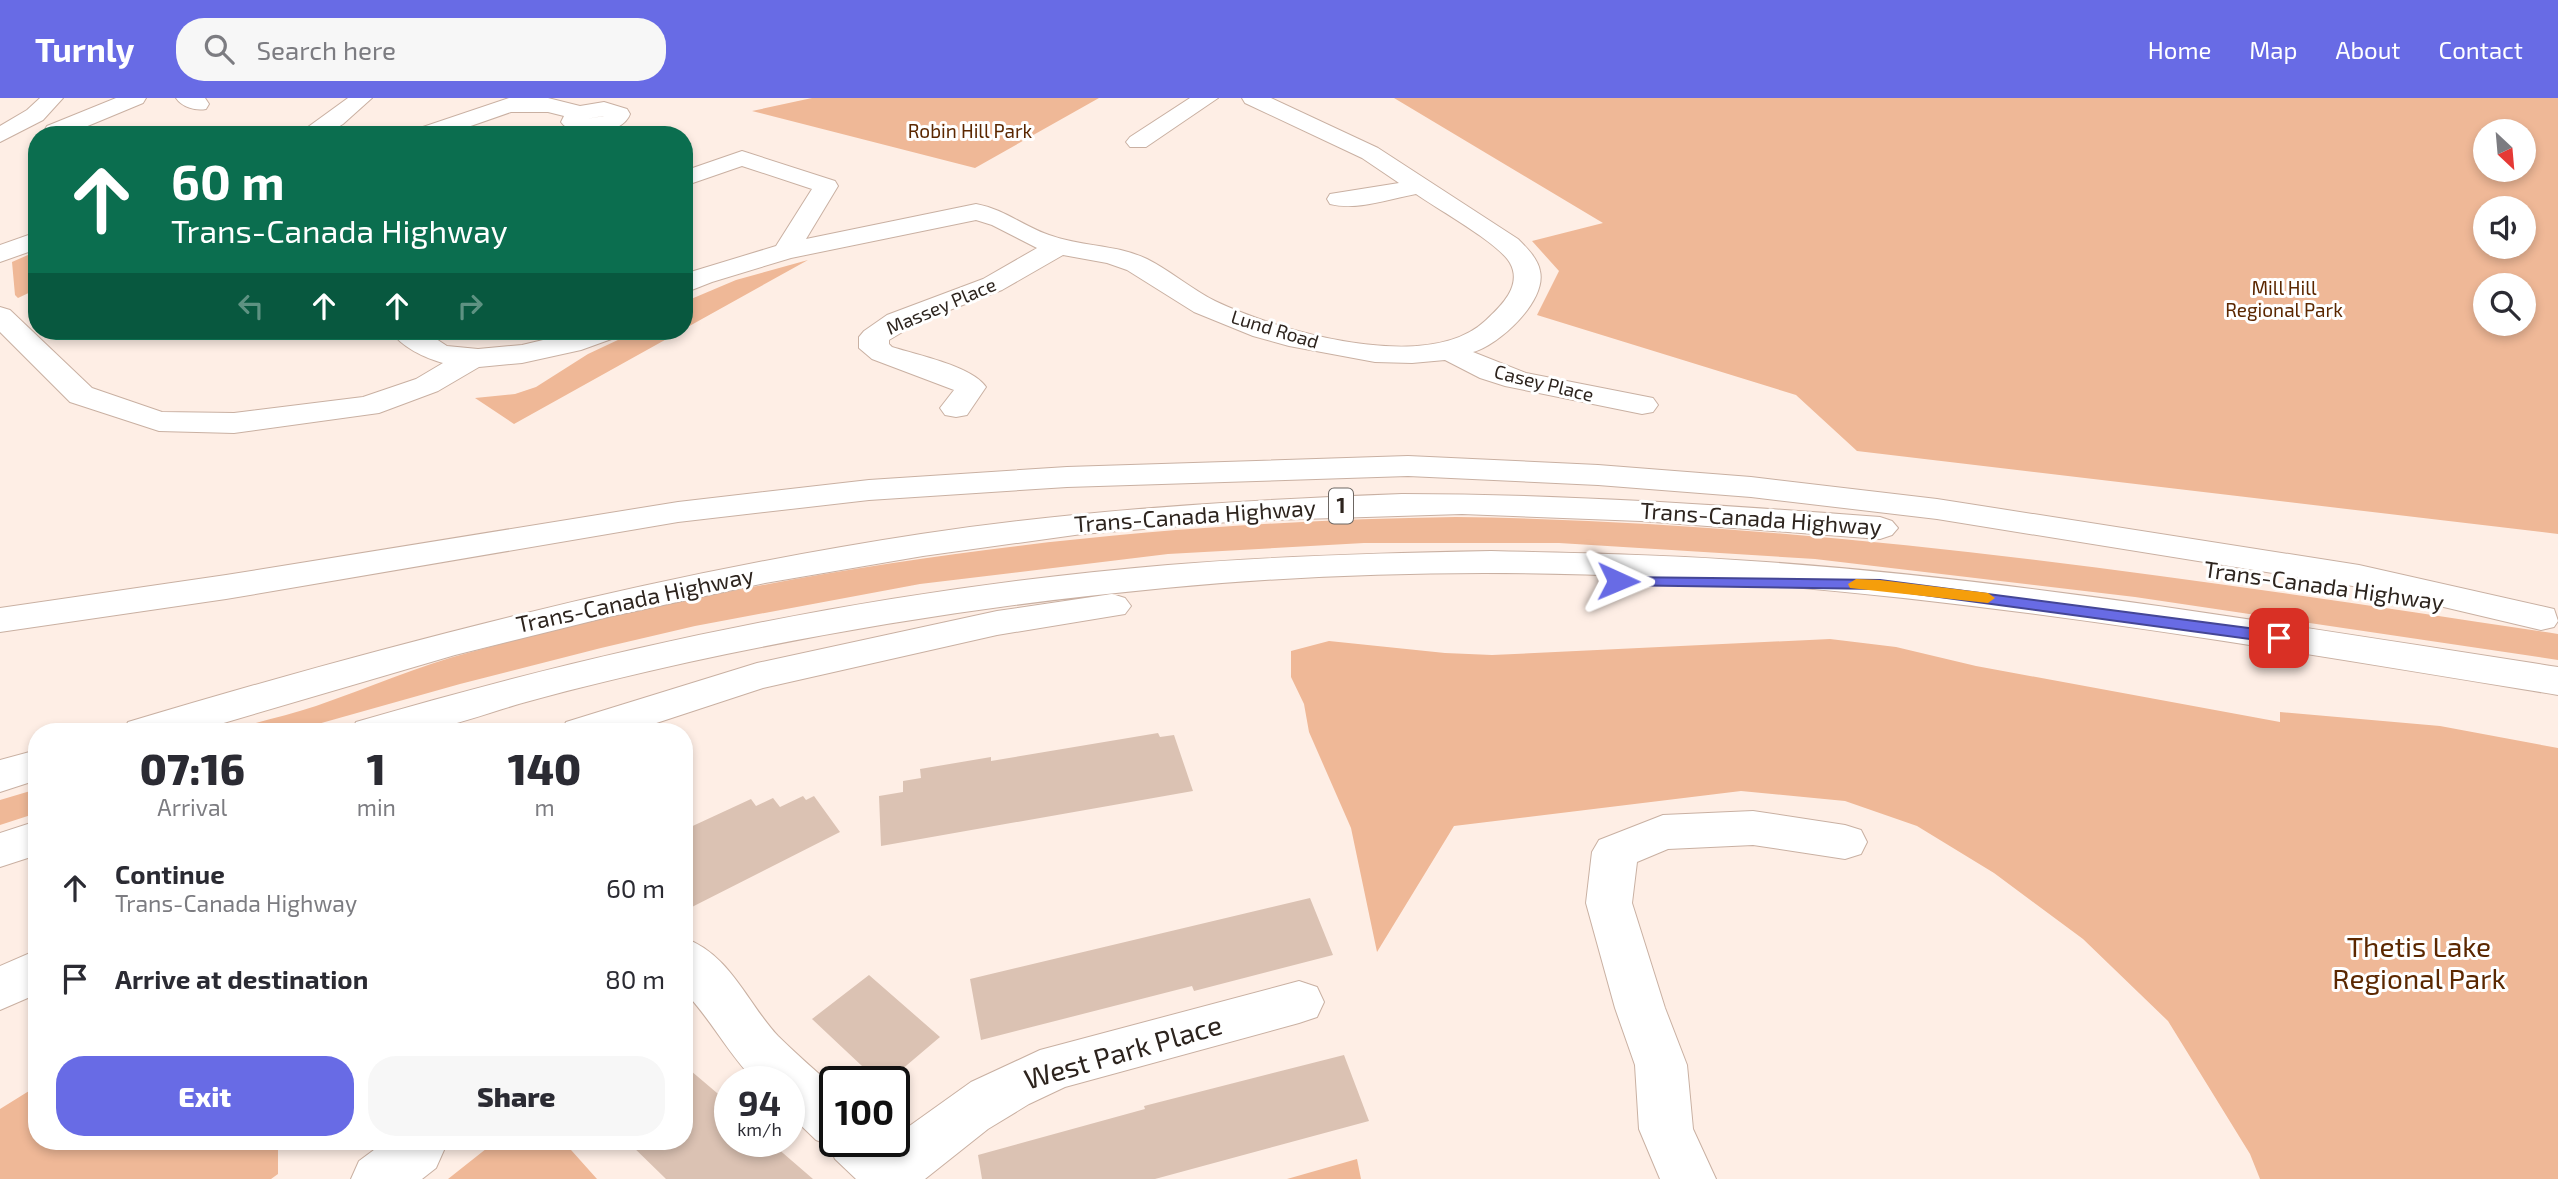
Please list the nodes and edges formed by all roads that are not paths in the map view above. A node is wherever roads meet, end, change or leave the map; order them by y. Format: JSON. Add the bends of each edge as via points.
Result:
{"nodes":[{"id":1,"x":52,"y":98,"type":"edge"},
{"id":2,"x":135,"y":98,"type":"edge"},
{"id":3,"x":361,"y":98,"type":"edge"},
{"id":4,"x":1207,"y":98,"type":"edge"},
{"id":5,"x":1253,"y":98,"type":"edge"},
{"id":6,"x":580,"y":113,"type":"dead end"},
{"id":7,"x":74,"y":126,"type":"edge"},
{"id":8,"x":323,"y":126,"type":"edge"},
{"id":9,"x":447,"y":126,"type":"edge"},
{"id":10,"x":5,"y":132,"type":"edge"},
{"id":11,"x":28,"y":132,"type":"edge"},
{"id":12,"x":1138,"y":142,"type":"dead end"},
{"id":13,"x":693,"y":176,"type":"edge"},
{"id":14,"x":1420,"y":186,"type":"junction"},
{"id":15,"x":1339,"y":199,"type":"dead end"},
{"id":16,"x":28,"y":243,"type":"edge"},
{"id":17,"x":1058,"y":246,"type":"junction"},
{"id":18,"x":786,"y":251,"type":"junction"},
{"id":19,"x":0,"y":254,"type":"edge"},
{"id":20,"x":693,"y":280,"type":"edge"},
{"id":21,"x":0,"y":316,"type":"edge"},
{"id":22,"x":419,"y":340,"type":"edge"},
{"id":23,"x":580,"y":340,"type":"edge"},
{"id":24,"x":1449,"y":350,"type":"junction"},
{"id":25,"x":474,"y":357,"type":"junction"},
{"id":26,"x":1642,"y":405,"type":"dead end"},
{"id":27,"x":956,"y":408,"type":"dead end"},
{"id":28,"x":1880,"y":584,"type":"junction"},
{"id":29,"x":226,"y":587,"type":"junction"},
{"id":30,"x":2550,"y":619,"type":"edge"},
{"id":31,"x":0,"y":620,"type":"edge"},
{"id":32,"x":0,"y":636,"type":"edge"},
{"id":33,"x":2558,"y":681,"type":"edge"},
{"id":34,"x":173,"y":723,"type":"edge"},
{"id":35,"x":403,"y":723,"type":"edge"},
{"id":36,"x":609,"y":723,"type":"edge"},
{"id":37,"x":28,"y":768,"type":"edge"},
{"id":38,"x":0,"y":776,"type":"edge"},
{"id":39,"x":28,"y":841,"type":"edge"},
{"id":40,"x":1845,"y":842,"type":"dead end"},
{"id":41,"x":0,"y":850,"type":"edge"},
{"id":42,"x":693,"y":967,"type":"edge"},
{"id":43,"x":28,"y":975,"type":"edge"},
{"id":44,"x":0,"y":989,"type":"edge"},
{"id":45,"x":1299,"y":1002,"type":"dead end"},
{"id":46,"x":819,"y":1108,"type":"edge"},
{"id":47,"x":880,"y":1165,"type":"edge"},
{"id":48,"x":1688,"y":1179,"type":"edge"}],
"edges":[{"from":1,"to":10,"type":"main road"},
{"from":2,"to":7,"type":"main road"},
{"from":3,"to":8,"type":"main road"},
{"from":4,"to":12,"type":"main road"},
{"from":5,"to":14,"type":"main road","name":"Lund Road","via":[[1354,144]]},
{"from":6,"to":9,"type":"main road","via":[[548,104],[517,104]]},
{"from":10,"to":11,"type":"main road"},
{"from":13,"to":18,"type":"main road","via":[[742,158],[826,186]]},
{"from":14,"to":15,"type":"main road"},
{"from":14,"to":24,"type":"main road","name":"Lund Road","via":[[1509,245],[1519,254],[1529,276],[1527,289],[1489,333]]},
{"from":16,"to":19,"type":"main road"},
{"from":17,"to":18,"type":"main road","name":"Lund Road","via":[[1027,235],[998,216],[976,212]]},
{"from":17,"to":24,"type":"main road","name":"Lund Road","via":[[1135,264],[1204,306],[1285,335],[1364,352],[1402,355]]},
{"from":17,"to":27,"type":"main road","name":"Massey Place","via":[[999,282],[892,325],[874,337],[874,348],[882,353],[956,377],[971,387]]},
{"from":18,"to":20,"type":"main road","name":"Lund Road"},
{"from":21,"to":25,"type":"main road","via":[[81,395],[159,421],[234,423],[368,405],[427,385]]},
{"from":22,"to":25,"type":"main road","via":[[439,353]]},
{"from":23,"to":25,"type":"main road","via":[[554,349]]},
{"from":24,"to":26,"type":"main road","name":"Casey Place","via":[[1522,381]]},
{"from":28,"to":33,"type":"main road","via":[[2180,622]]},
{"from":28,"to":35,"type":"main road","via":[[1651,566],[1388,562],[1111,580],[974,597],[764,633],[549,682]]},
{"from":28,"to":36,"type":"main road","via":[[1370,583],[1105,607],[997,623],[757,676]]},
{"from":29,"to":30,"type":"main road","via":[[678,512],[869,490],[1067,477],[1408,466],[1751,487],[1937,509],[2359,576]]},
{"from":29,"to":31,"type":"main road"},
{"from":29,"to":32,"type":"main road"},
{"from":30,"to":34,"type":"main road","name":"Trans-Canada Highway","number":"1","via":[[1889,528],[1671,510],[1526,505],[1296,508],[1044,528],[772,570],[499,630]]},
{"from":37,"to":38,"type":"main road"},
{"from":39,"to":41,"type":"main road"},
{"from":40,"to":48,"type":"main road","via":[[1753,828],[1663,832],[1615,852],[1609,903],[1661,1065],[1666,1129]]},
{"from":42,"to":46,"type":"main road","via":[[719,994],[758,1051]]},
{"from":43,"to":44,"type":"main road"},
{"from":45,"to":47,"type":"main road","name":"West Park Place","via":[[1027,1077]]}]}
